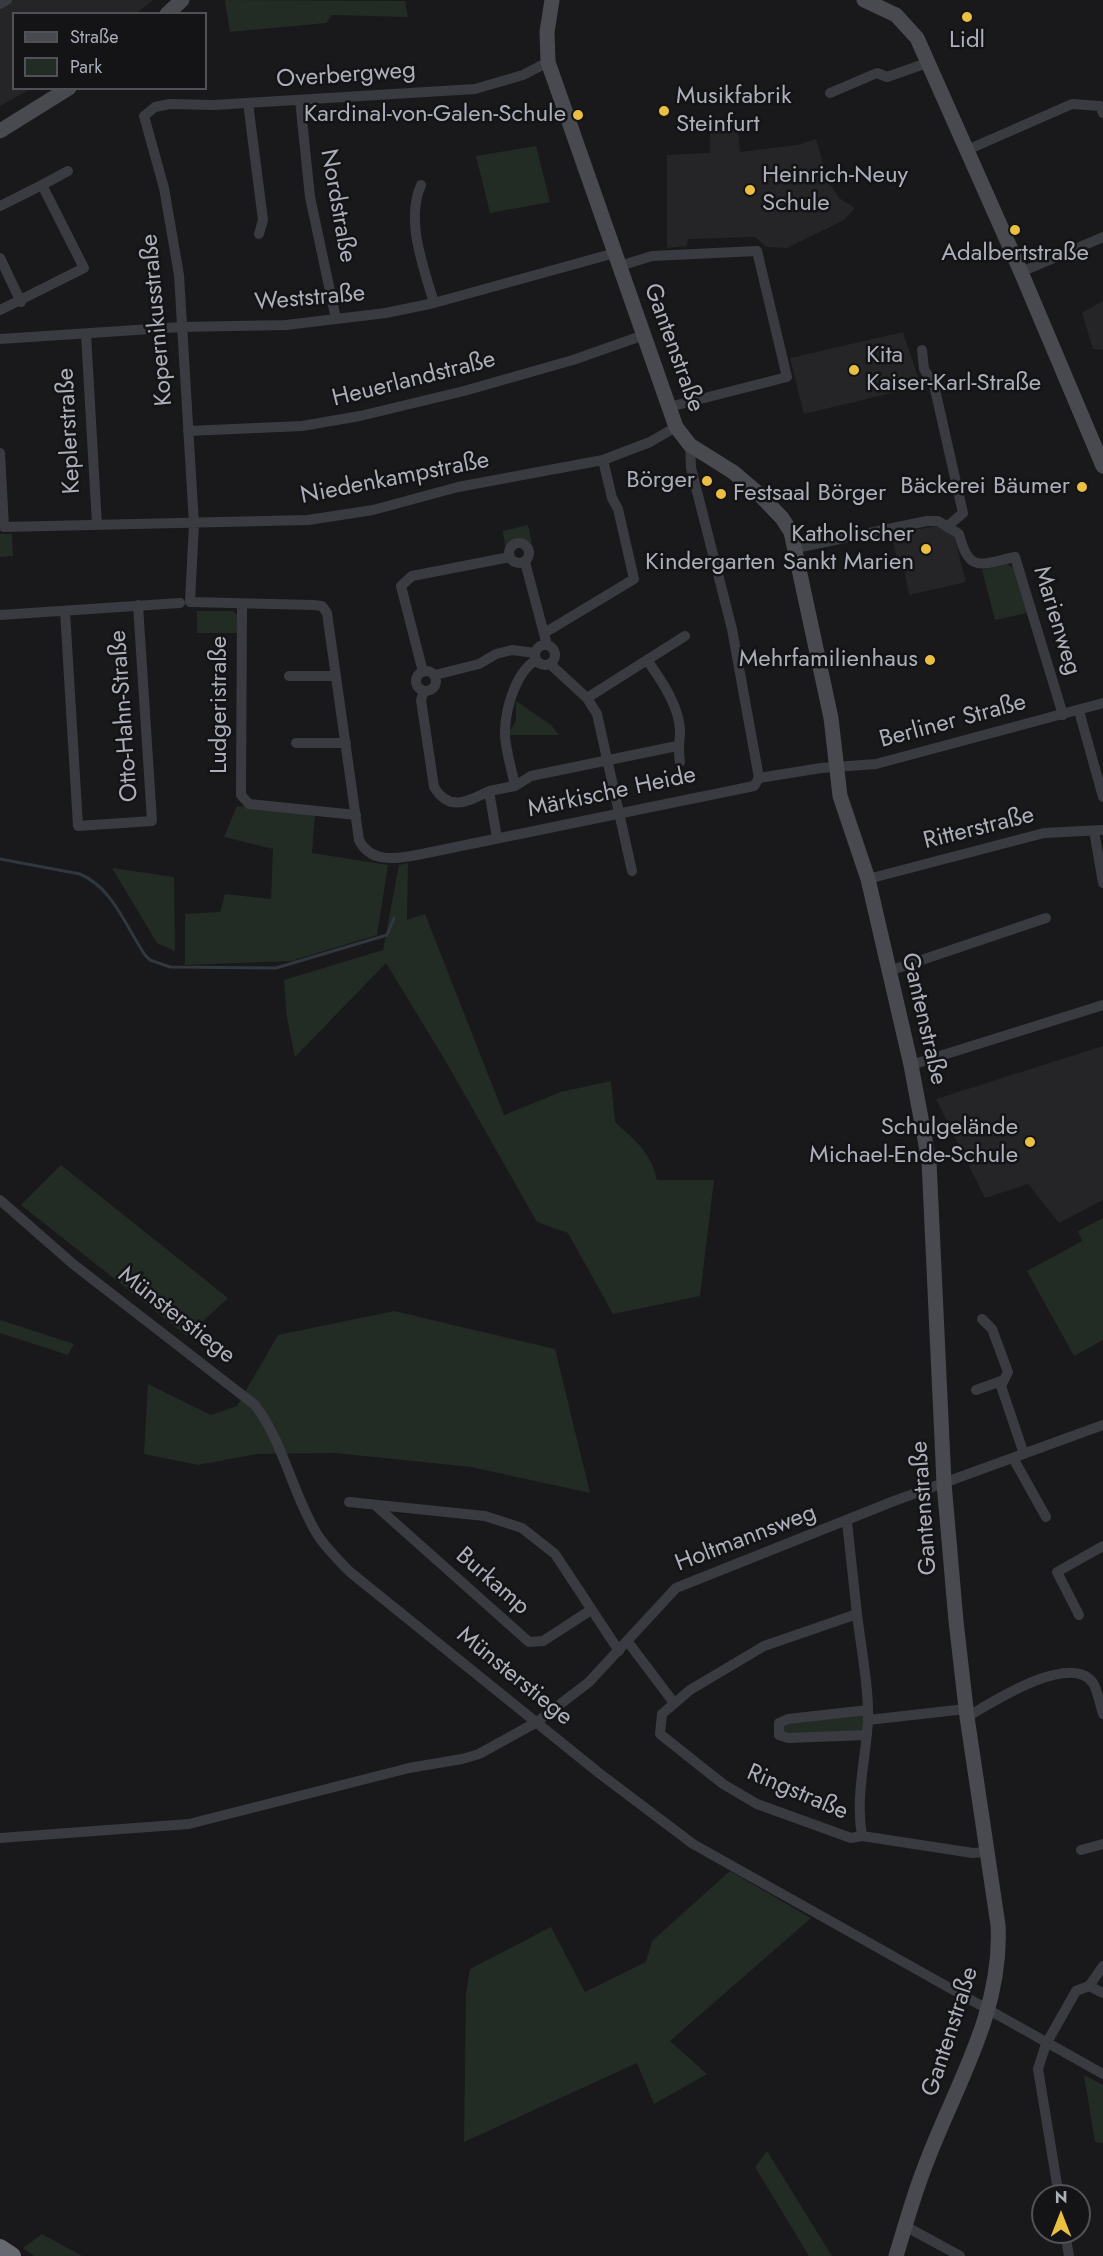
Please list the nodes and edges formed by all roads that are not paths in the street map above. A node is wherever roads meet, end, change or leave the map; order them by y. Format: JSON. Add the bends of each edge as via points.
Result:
{"nodes":[{"id":1,"x":7,"y":0,"type":"edge"},
{"id":2,"x":182,"y":0,"type":"edge"},
{"id":3,"x":552,"y":0,"type":"edge"},
{"id":4,"x":873,"y":1,"type":"edge"},
{"id":5,"x":0,"y":4,"type":"edge"},
{"id":6,"x":169,"y":12,"type":"edge"},
{"id":7,"x":548,"y":62,"type":"junction"},
{"id":8,"x":927,"y":63,"type":"junction"},
{"id":9,"x":66,"y":90,"type":"edge"},
{"id":10,"x":830,"y":93,"type":"dead end"},
{"id":11,"x":300,"y":100,"type":"junction"},
{"id":12,"x":248,"y":103,"type":"junction"},
{"id":13,"x":1103,"y":113,"type":"edge"},
{"id":14,"x":144,"y":116,"type":"joint"},
{"id":15,"x":0,"y":130,"type":"edge"},
{"id":16,"x":967,"y":150,"type":"junction"},
{"id":17,"x":68,"y":171,"type":"dead end"},
{"id":18,"x":42,"y":185,"type":"junction"},
{"id":19,"x":420,"y":185,"type":"dead end"},
{"id":20,"x":0,"y":206,"type":"edge"},
{"id":21,"x":259,"y":234,"type":"dead end"},
{"id":22,"x":1103,"y":237,"type":"edge"},
{"id":23,"x":0,"y":258,"type":"edge"},
{"id":24,"x":618,"y":260,"type":"junction"},
{"id":25,"x":1022,"y":273,"type":"junction"},
{"id":26,"x":21,"y":302,"type":"junction"},
{"id":27,"x":434,"y":303,"type":"junction"},
{"id":28,"x":0,"y":310,"type":"edge"},
{"id":29,"x":336,"y":319,"type":"junction"},
{"id":30,"x":182,"y":327,"type":"junction"},
{"id":31,"x":86,"y":334,"type":"junction"},
{"id":32,"x":644,"y":335,"type":"junction"},
{"id":33,"x":0,"y":339,"type":"edge"},
{"id":34,"x":922,"y":350,"type":"dead end"},
{"id":35,"x":669,"y":407,"type":"junction"},
{"id":36,"x":676,"y":427,"type":"junction"},
{"id":37,"x":188,"y":431,"type":"junction"},
{"id":38,"x":690,"y":445,"type":"junction"},
{"id":39,"x":0,"y":453,"type":"edge"},
{"id":40,"x":603,"y":459,"type":"junction"},
{"id":41,"x":1103,"y":466,"type":"edge"},
{"id":42,"x":194,"y":524,"type":"junction"},
{"id":43,"x":97,"y":525,"type":"junction"},
{"id":44,"x":948,"y":526,"type":"junction"},
{"id":45,"x":796,"y":548,"type":"junction"},
{"id":46,"x":510,"y":557,"type":"junction"},
{"id":47,"x":525,"y":562,"type":"junction"},
{"id":48,"x":180,"y":603,"type":"dead end"},
{"id":49,"x":242,"y":604,"type":"junction"},
{"id":50,"x":138,"y":605,"type":"junction"},
{"id":51,"x":64,"y":611,"type":"junction"},
{"id":52,"x":0,"y":615,"type":"edge"},
{"id":53,"x":546,"y":632,"type":"junction"},
{"id":54,"x":685,"y":636,"type":"dead end"},
{"id":55,"x":548,"y":645,"type":"junction"},
{"id":56,"x":536,"y":656,"type":"junction"},
{"id":57,"x":647,"y":660,"type":"junction"},
{"id":58,"x":550,"y":664,"type":"junction"},
{"id":59,"x":423,"y":672,"type":"junction"},
{"id":60,"x":435,"y":675,"type":"junction"},
{"id":61,"x":289,"y":676,"type":"dead end"},
{"id":62,"x":336,"y":676,"type":"junction"},
{"id":63,"x":424,"y":691,"type":"junction"},
{"id":64,"x":587,"y":699,"type":"junction"},
{"id":65,"x":1103,"y":703,"type":"edge"},
{"id":66,"x":1079,"y":711,"type":"junction"},
{"id":67,"x":1063,"y":715,"type":"junction"},
{"id":68,"x":296,"y":743,"type":"dead end"},
{"id":69,"x":346,"y":743,"type":"junction"},
{"id":70,"x":676,"y":746,"type":"junction"},
{"id":71,"x":607,"y":760,"type":"junction"},
{"id":72,"x":680,"y":762,"type":"dead end"},
{"id":73,"x":836,"y":769,"type":"junction"},
{"id":74,"x":759,"y":778,"type":"junction"},
{"id":75,"x":516,"y":786,"type":"junction"},
{"id":76,"x":489,"y":791,"type":"junction"},
{"id":77,"x":1103,"y":797,"type":"edge"},
{"id":78,"x":619,"y":812,"type":"junction"},
{"id":79,"x":356,"y":816,"type":"junction"},
{"id":80,"x":1098,"y":831,"type":"edge"},
{"id":81,"x":497,"y":838,"type":"junction"},
{"id":82,"x":395,"y":859,"type":"joint"},
{"id":83,"x":632,"y":871,"type":"dead end"},
{"id":84,"x":868,"y":879,"type":"junction"},
{"id":85,"x":1103,"y":883,"type":"edge"},
{"id":86,"x":1046,"y":918,"type":"dead end"},
{"id":87,"x":889,"y":971,"type":"junction"},
{"id":88,"x":1103,"y":1005,"type":"edge"},
{"id":89,"x":910,"y":1065,"type":"junction"},
{"id":90,"x":0,"y":1200,"type":"edge"},
{"id":91,"x":982,"y":1319,"type":"dead end"},
{"id":92,"x":1004,"y":1380,"type":"junction"},
{"id":93,"x":976,"y":1390,"type":"dead end"},
{"id":94,"x":1101,"y":1429,"type":"edge"},
{"id":95,"x":1024,"y":1454,"type":"junction"},
{"id":96,"x":1013,"y":1458,"type":"junction"},
{"id":97,"x":944,"y":1483,"type":"junction"},
{"id":98,"x":349,"y":1502,"type":"dead end"},
{"id":99,"x":374,"y":1505,"type":"junction"},
{"id":100,"x":1046,"y":1517,"type":"dead end"},
{"id":101,"x":847,"y":1522,"type":"junction"},
{"id":102,"x":1103,"y":1546,"type":"edge"},
{"id":103,"x":591,"y":1610,"type":"junction"},
{"id":104,"x":857,"y":1614,"type":"junction"},
{"id":105,"x":1079,"y":1615,"type":"dead end"},
{"id":106,"x":628,"y":1642,"type":"junction"},
{"id":107,"x":619,"y":1651,"type":"junction"},
{"id":108,"x":674,"y":1703,"type":"junction"},
{"id":109,"x":966,"y":1713,"type":"junction"},
{"id":110,"x":1103,"y":1714,"type":"edge"},
{"id":111,"x":868,"y":1715,"type":"junction"},
{"id":112,"x":537,"y":1722,"type":"junction"},
{"id":113,"x":867,"y":1735,"type":"junction"},
{"id":114,"x":862,"y":1836,"type":"junction"},
{"id":115,"x":0,"y":1838,"type":"edge"},
{"id":116,"x":1103,"y":1844,"type":"edge"},
{"id":117,"x":1080,"y":1850,"type":"dead end"},
{"id":118,"x":986,"y":1852,"type":"junction"},
{"id":119,"x":1103,"y":1966,"type":"edge"},
{"id":120,"x":1089,"y":1986,"type":"junction"},
{"id":121,"x":1103,"y":1993,"type":"edge"},
{"id":122,"x":987,"y":2009,"type":"junction"},
{"id":123,"x":1046,"y":2044,"type":"junction"},
{"id":124,"x":1103,"y":2074,"type":"edge"},
{"id":125,"x":1057,"y":2184,"type":"edge"},
{"id":126,"x":905,"y":2226,"type":"junction"},
{"id":127,"x":0,"y":2248,"type":"edge"},
{"id":128,"x":12,"y":2256,"type":"edge"},
{"id":129,"x":896,"y":2256,"type":"edge"},
{"id":130,"x":960,"y":2256,"type":"edge"}],
"edges":[{"from":1,"to":5,"type":"street"},
{"from":2,"to":6,"type":"street"},
{"from":3,"to":7,"type":"street","name":"Gantenstraße"},
{"from":4,"to":8,"type":"street","via":[[912,30]]},
{"from":7,"to":11,"type":"street","name":"Overbergweg","via":[[523,75],[475,89]]},
{"from":7,"to":24,"type":"street","name":"Gantenstraße"},
{"from":8,"to":10,"type":"street","via":[[887,77],[877,73]]},
{"from":8,"to":16,"type":"street"},
{"from":9,"to":15,"type":"street"},
{"from":11,"to":12,"type":"street","name":"Overbergweg"},
{"from":11,"to":29,"type":"street","name":"Nordstraße","via":[[310,197]]},
{"from":12,"to":14,"type":"street","name":"Overbergweg","via":[[170,104],[156,107]]},
{"from":12,"to":21,"type":"street","via":[[264,220]]},
{"from":13,"to":16,"type":"street","via":[[1100,106],[1072,104]]},
{"from":14,"to":30,"type":"street","name":"Kopernikusstraße","via":[[173,230]]},
{"from":16,"to":25,"type":"street"},
{"from":17,"to":18,"type":"street"},
{"from":18,"to":20,"type":"street"},
{"from":18,"to":26,"type":"street","via":[[84,268]]},
{"from":19,"to":27,"type":"street","via":[[414,200],[415,226]]},
{"from":22,"to":25,"type":"street"},
{"from":23,"to":26,"type":"street"},
{"from":24,"to":27,"type":"street","name":"Weststraße"},
{"from":24,"to":32,"type":"street","name":"Gantenstraße"},
{"from":24,"to":35,"type":"street","name":"Weststraße","via":[[757,250],[787,377]]},
{"from":25,"to":41,"type":"street"},
{"from":26,"to":28,"type":"street"},
{"from":27,"to":29,"type":"street","name":"Weststraße"},
{"from":29,"to":30,"type":"street","name":"Weststraße","via":[[286,325]]},
{"from":30,"to":31,"type":"street","name":"Weststraße"},
{"from":30,"to":37,"type":"street","name":"Kopernikusstraße"},
{"from":31,"to":33,"type":"street","name":"Weststraße"},
{"from":31,"to":43,"type":"street","name":"Keplerstraße"},
{"from":32,"to":35,"type":"street","name":"Gantenstraße"},
{"from":32,"to":37,"type":"street","name":"Heuerlandstraße","via":[[573,360],[360,416],[302,426]]},
{"from":34,"to":44,"type":"street","via":[[963,513]]},
{"from":35,"to":36,"type":"street","name":"Gantenstraße"},
{"from":36,"to":38,"type":"street","name":"Gantenstraße"},
{"from":36,"to":40,"type":"street","name":"Niedenkampstraße","via":[[650,442]]},
{"from":37,"to":42,"type":"street","name":"Kopernikusstraße"},
{"from":38,"to":45,"type":"street","name":"Gantenstraße","via":[[759,494],[782,518]]},
{"from":38,"to":74,"type":"street","via":[[691,468],[732,629]]},
{"from":39,"to":43,"type":"street","name":"Niedenkampstraße","via":[[4,527]]},
{"from":40,"to":42,"type":"street","name":"Niedenkampstraße","via":[[458,487],[351,514],[308,520]]},
{"from":40,"to":53,"type":"street","via":[[633,579]]},
{"from":42,"to":43,"type":"street","name":"Niedenkampstraße"},
{"from":42,"to":49,"type":"street","name":"Ludgeristraße","via":[[190,602]]},
{"from":44,"to":45,"type":"street","via":[[927,521]]},
{"from":44,"to":67,"type":"street","name":"Marienweg","via":[[959,534],[965,556],[971,562],[978,565],[1015,557]]},
{"from":45,"to":73,"type":"street","name":"Gantenstraße","via":[[831,718]]},
{"from":46,"to":47,"type":"street","via":[[518,564]]},
{"from":46,"to":47,"type":"street","via":[[513,545],[521,543],[528,548]]},
{"from":46,"to":59,"type":"street","via":[[412,576],[401,586]]},
{"from":47,"to":53,"type":"street"},
{"from":48,"to":50,"type":"street"},
{"from":49,"to":62,"type":"street","name":"Ludgeristraße","via":[[322,606],[327,613]]},
{"from":49,"to":79,"type":"street","name":"Ludgeristraße","via":[[241,795],[249,804]]},
{"from":50,"to":51,"type":"street"},
{"from":50,"to":51,"type":"street","name":"Otto-Hahn-Straße","via":[[152,821],[78,826]]},
{"from":51,"to":52,"type":"street"},
{"from":53,"to":55,"type":"street"},
{"from":54,"to":57,"type":"street"},
{"from":55,"to":56,"type":"street","via":[[540,646]]},
{"from":55,"to":58,"type":"street","via":[[555,657]]},
{"from":56,"to":58,"type":"street","via":[[542,665]]},
{"from":56,"to":60,"type":"street","via":[[512,650],[479,664]]},
{"from":56,"to":75,"type":"street","via":[[525,667],[510,700],[504,732]]},
{"from":57,"to":64,"type":"street"},
{"from":57,"to":70,"type":"street","via":[[672,700],[680,734]]},
{"from":58,"to":64,"type":"street"},
{"from":59,"to":60,"type":"street"},
{"from":59,"to":63,"type":"street","via":[[416,679]]},
{"from":60,"to":63,"type":"street","via":[[432,689]]},
{"from":61,"to":62,"type":"street"},
{"from":62,"to":69,"type":"street","name":"Ludgeristraße"},
{"from":63,"to":76,"type":"street","via":[[421,700],[434,787],[441,799],[453,803],[472,800]]},
{"from":64,"to":71,"type":"street","via":[[597,714]]},
{"from":65,"to":66,"type":"street","name":"Berliner Straße"},
{"from":66,"to":67,"type":"street","name":"Berliner Straße"},
{"from":66,"to":77,"type":"street"},
{"from":67,"to":73,"type":"street","name":"Berliner Straße","via":[[876,764]]},
{"from":68,"to":69,"type":"street"},
{"from":69,"to":79,"type":"street","name":"Ludgeristraße"},
{"from":70,"to":71,"type":"street"},
{"from":70,"to":72,"type":"street"},
{"from":71,"to":75,"type":"street","via":[[531,776]]},
{"from":71,"to":78,"type":"street"},
{"from":73,"to":74,"type":"street","name":"Märkische Heide"},
{"from":73,"to":84,"type":"street","name":"Gantenstraße","via":[[840,796]]},
{"from":74,"to":78,"type":"street","name":"Märkische Heide","via":[[754,786]]},
{"from":75,"to":76,"type":"street"},
{"from":76,"to":81,"type":"street"},
{"from":78,"to":81,"type":"street","name":"Märkische Heide"},
{"from":78,"to":83,"type":"street"},
{"from":79,"to":82,"type":"street","name":"Ludgeristraße","via":[[363,848],[382,858]]},
{"from":80,"to":84,"type":"street","name":"Ritterstraße","via":[[1044,833]]},
{"from":80,"to":85,"type":"street"},
{"from":81,"to":82,"type":"street","name":"Märkische Heide"},
{"from":84,"to":87,"type":"street","name":"Gantenstraße"},
{"from":86,"to":87,"type":"street"},
{"from":87,"to":89,"type":"street","name":"Gantenstraße"},
{"from":88,"to":89,"type":"street"},
{"from":89,"to":97,"type":"street","name":"Gantenstraße","via":[[929,1161]]},
{"from":90,"to":112,"type":"street","name":"Münsterstiege","via":[[74,1264],[255,1405],[271,1428],[307,1515],[329,1550],[350,1572]]},
{"from":91,"to":92,"type":"street","via":[[992,1329],[1008,1372]]},
{"from":92,"to":93,"type":"street"},
{"from":92,"to":95,"type":"street","via":[[1001,1386]]},
{"from":94,"to":95,"type":"street","name":"Holtmannsweg"},
{"from":95,"to":96,"type":"street","name":"Holtmannsweg"},
{"from":96,"to":97,"type":"street","name":"Holtmannsweg"},
{"from":96,"to":100,"type":"street"},
{"from":97,"to":101,"type":"street","name":"Holtmannsweg"},
{"from":97,"to":109,"type":"street","name":"Gantenstraße"},
{"from":98,"to":99,"type":"street","name":"Burkamp"},
{"from":99,"to":103,"type":"street","name":"Burkamp","via":[[484,1516],[522,1528],[555,1554]]},
{"from":99,"to":103,"type":"street","name":"Burkamp","via":[[529,1642],[543,1641]]},
{"from":101,"to":104,"type":"street","name":"Ringstraße"},
{"from":101,"to":106,"type":"street","name":"Holtmannsweg","via":[[676,1588]]},
{"from":102,"to":105,"type":"street","via":[[1057,1572]]},
{"from":103,"to":107,"type":"street","name":"Burkamp"},
{"from":104,"to":108,"type":"street","name":"Ringstraße","via":[[764,1646]]},
{"from":104,"to":111,"type":"street","name":"Ringstraße"},
{"from":106,"to":107,"type":"street","name":"Holtmannsweg"},
{"from":106,"to":108,"type":"street"},
{"from":107,"to":112,"type":"street","name":"Holtmannsweg","via":[[589,1682]]},
{"from":108,"to":114,"type":"street","name":"Ringstraße","via":[[662,1714],[660,1734],[723,1784],[757,1804],[851,1838]]},
{"from":109,"to":110,"type":"street","via":[[1028,1683],[1058,1674],[1080,1674],[1093,1683]]},
{"from":109,"to":111,"type":"street","name":"Ringstraße"},
{"from":109,"to":118,"type":"street","name":"Gantenstraße"},
{"from":111,"to":113,"type":"street","name":"Ringstraße"},
{"from":111,"to":113,"type":"street","name":"Ringstraße","via":[[788,1719],[779,1723],[779,1735],[788,1738]]},
{"from":112,"to":115,"type":"street","name":"Holtmannsweg","via":[[497,1746],[462,1760],[409,1768],[189,1824]]},
{"from":112,"to":122,"type":"street","name":"Münsterstiege","via":[[693,1844]]},
{"from":113,"to":114,"type":"street","name":"Ringstraße","via":[[860,1786]]},
{"from":114,"to":118,"type":"street","name":"Ringstraße"},
{"from":116,"to":117,"type":"street"},
{"from":118,"to":122,"type":"street","name":"Gantenstraße","via":[[999,1941]]},
{"from":119,"to":120,"type":"street"},
{"from":120,"to":121,"type":"street"},
{"from":120,"to":123,"type":"street","via":[[1076,1991]]},
{"from":122,"to":123,"type":"street","name":"Münsterstiege"},
{"from":122,"to":126,"type":"street","name":"Gantenstraße"},
{"from":123,"to":124,"type":"street","name":"Münsterstiege"},
{"from":123,"to":125,"type":"street","via":[[1038,2069]]},
{"from":126,"to":129,"type":"street","name":"Gantenstraße"},
{"from":126,"to":130,"type":"street"},
{"from":127,"to":128,"type":"highway"}]}
